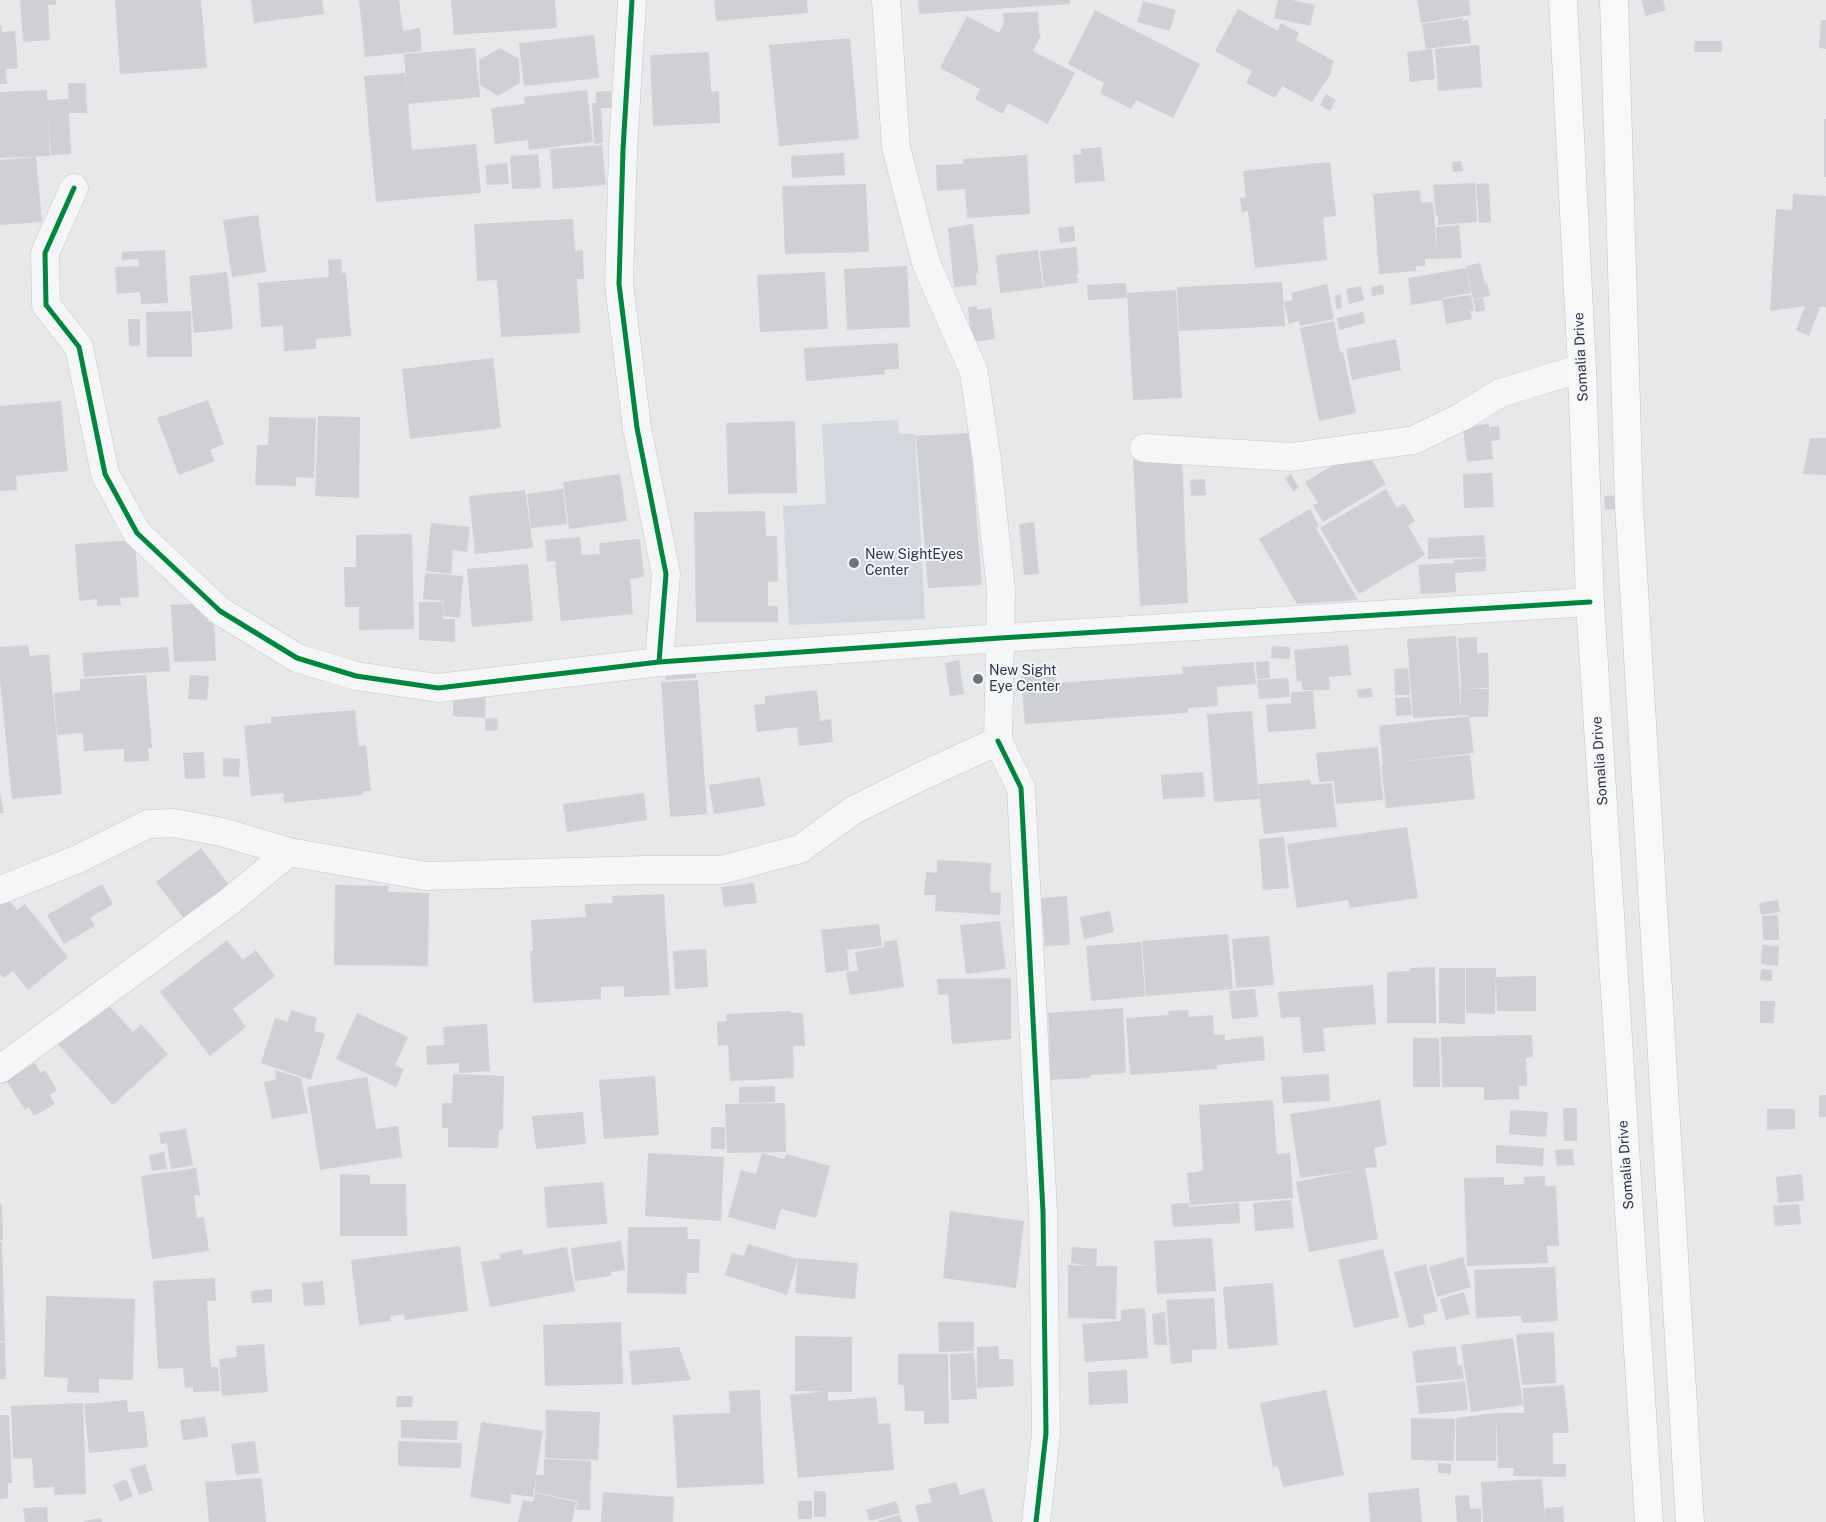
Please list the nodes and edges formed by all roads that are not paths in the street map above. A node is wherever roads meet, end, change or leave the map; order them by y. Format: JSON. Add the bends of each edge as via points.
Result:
{"nodes":[{"id":1,"x":632,"y":0,"type":"edge"},
{"id":2,"x":886,"y":0,"type":"edge"},
{"id":3,"x":1563,"y":0,"type":"edge"},
{"id":4,"x":1614,"y":0,"type":"edge"},
{"id":5,"x":74,"y":188,"type":"dead end"},
{"id":6,"x":1582,"y":368,"type":"junction"},
{"id":7,"x":1144,"y":448,"type":"dead end"},
{"id":8,"x":1590,"y":602,"type":"junction"},
{"id":9,"x":1000,"y":638,"type":"junction"},
{"id":10,"x":659,"y":662,"type":"junction"},
{"id":11,"x":998,"y":741,"type":"junction"},
{"id":12,"x":289,"y":852,"type":"junction"},
{"id":13,"x":0,"y":890,"type":"edge"},
{"id":14,"x":0,"y":1069,"type":"edge"},
{"id":15,"x":1036,"y":1522,"type":"edge"},
{"id":16,"x":1649,"y":1522,"type":"edge"},
{"id":17,"x":1690,"y":1522,"type":"edge"}],
"edges":[{"from":1,"to":10,"type":"street","via":[[619,284],[638,428],[666,574]]},
{"from":2,"to":9,"type":"street","via":[[896,147],[926,263],[974,372],[1001,590]]},
{"from":3,"to":6,"type":"main road","name":"Somalia Drive"},
{"from":4,"to":17,"type":"main road","via":[[1629,506]]},
{"from":5,"to":10,"type":"street","via":[[45,253],[46,304],[79,347],[105,474],[137,533],[220,611],[297,658],[356,676],[438,688]]},
{"from":6,"to":7,"type":"street","via":[[1500,393],[1414,440],[1291,457]]},
{"from":6,"to":8,"type":"main road","name":"Somalia Drive"},
{"from":8,"to":9,"type":"street"},
{"from":8,"to":16,"type":"main road","name":"Somalia Drive"},
{"from":9,"to":10,"type":"street"},
{"from":9,"to":11,"type":"street"},
{"from":11,"to":12,"type":"street","via":[[852,811],[800,848],[721,870],[426,876]]},
{"from":11,"to":15,"type":"street","via":[[1021,788],[1043,1212],[1046,1433]]},
{"from":12,"to":13,"type":"street","via":[[222,832],[174,824],[148,824],[78,859]]},
{"from":12,"to":14,"type":"street","via":[[230,901]]}]}
